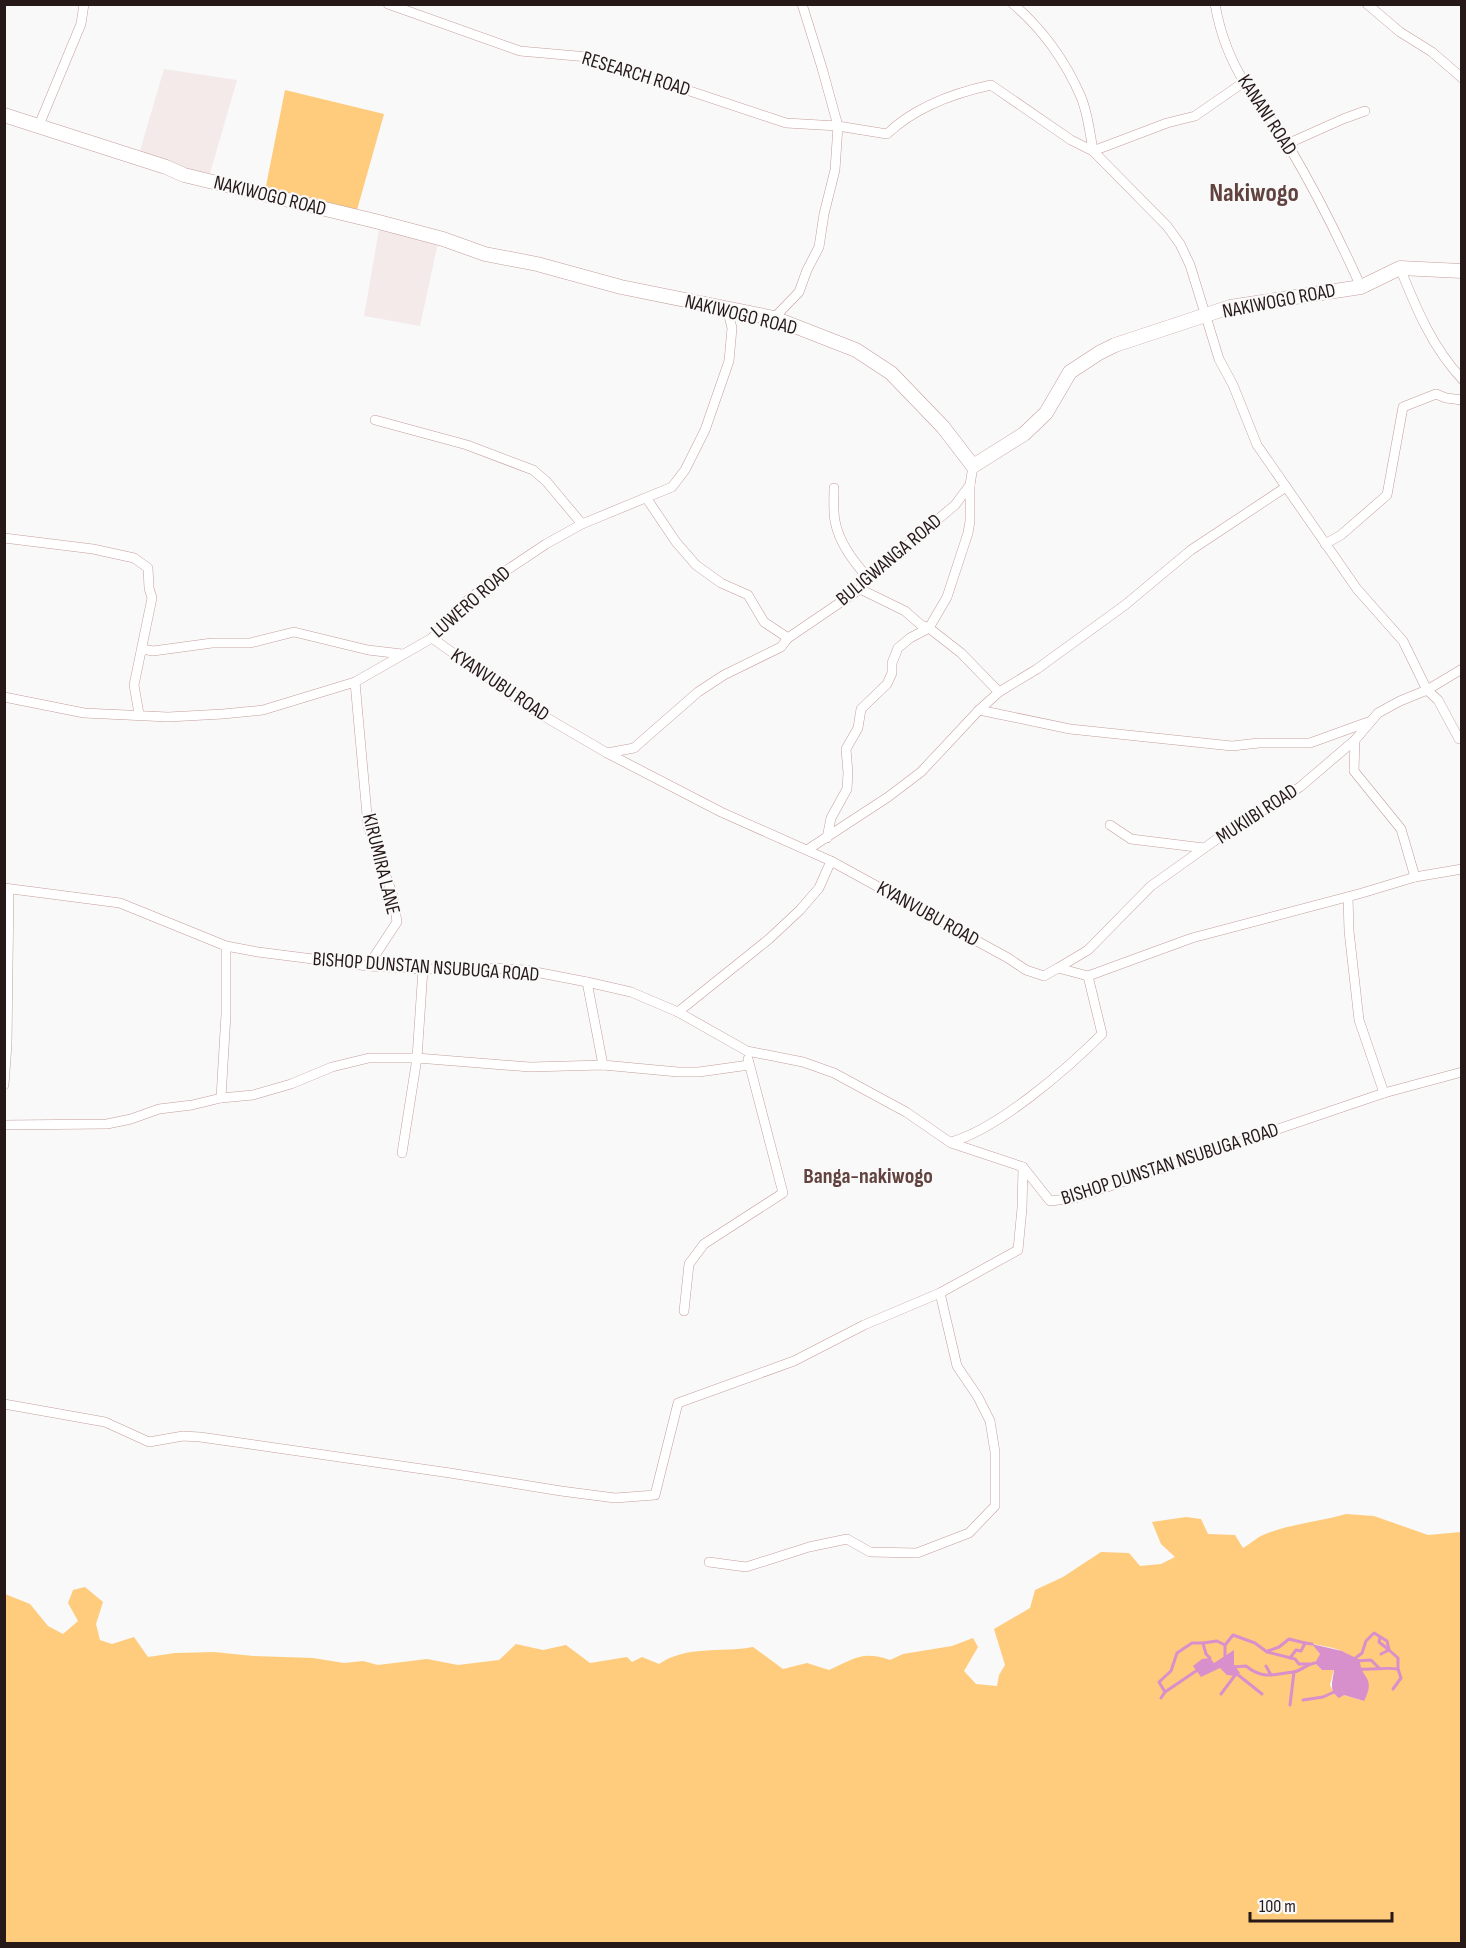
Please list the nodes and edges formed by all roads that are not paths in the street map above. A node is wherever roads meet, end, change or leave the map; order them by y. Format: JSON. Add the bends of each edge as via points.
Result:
{"nodes":[{"id":1,"x":84,"y":4,"type":"edge"},
{"id":2,"x":388,"y":4,"type":"edge"},
{"id":3,"x":802,"y":4,"type":"edge"},
{"id":4,"x":1013,"y":4,"type":"edge"},
{"id":5,"x":1215,"y":4,"type":"edge"},
{"id":6,"x":1367,"y":4,"type":"edge"},
{"id":7,"x":1461,"y":78,"type":"edge"},
{"id":8,"x":1244,"y":82,"type":"junction"},
{"id":9,"x":1365,"y":111,"type":"dead end"},
{"id":10,"x":4,"y":115,"type":"edge"},
{"id":11,"x":39,"y":126,"type":"junction"},
{"id":12,"x":838,"y":126,"type":"junction"},
{"id":13,"x":1287,"y":144,"type":"junction"},
{"id":14,"x":1093,"y":151,"type":"junction"},
{"id":15,"x":1400,"y":268,"type":"junction"},
{"id":16,"x":1461,"y":271,"type":"edge"},
{"id":17,"x":1361,"y":287,"type":"junction"},
{"id":18,"x":728,"y":308,"type":"junction"},
{"id":19,"x":1205,"y":316,"type":"junction"},
{"id":20,"x":774,"y":318,"type":"junction"},
{"id":21,"x":1461,"y":379,"type":"edge"},
{"id":22,"x":1461,"y":400,"type":"edge"},
{"id":23,"x":375,"y":420,"type":"dead end"},
{"id":24,"x":973,"y":466,"type":"junction"},
{"id":25,"x":970,"y":485,"type":"junction"},
{"id":26,"x":1286,"y":487,"type":"junction"},
{"id":27,"x":834,"y":488,"type":"dead end"},
{"id":28,"x":646,"y":499,"type":"junction"},
{"id":29,"x":582,"y":524,"type":"junction"},
{"id":30,"x":4,"y":538,"type":"edge"},
{"id":31,"x":1325,"y":544,"type":"junction"},
{"id":32,"x":868,"y":578,"type":"junction"},
{"id":33,"x":860,"y":589,"type":"junction"},
{"id":34,"x":929,"y":628,"type":"junction"},
{"id":35,"x":432,"y":638,"type":"junction"},
{"id":36,"x":788,"y":638,"type":"junction"},
{"id":37,"x":142,"y":649,"type":"junction"},
{"id":38,"x":403,"y":654,"type":"junction"},
{"id":39,"x":1461,"y":669,"type":"edge"},
{"id":40,"x":355,"y":682,"type":"junction"},
{"id":41,"x":1427,"y":690,"type":"junction"},
{"id":42,"x":999,"y":692,"type":"junction"},
{"id":43,"x":4,"y":698,"type":"edge"},
{"id":44,"x":979,"y":710,"type":"junction"},
{"id":45,"x":139,"y":714,"type":"junction"},
{"id":46,"x":1371,"y":722,"type":"junction"},
{"id":47,"x":1459,"y":739,"type":"dead end"},
{"id":48,"x":1355,"y":740,"type":"junction"},
{"id":49,"x":607,"y":753,"type":"junction"},
{"id":50,"x":1110,"y":825,"type":"dead end"},
{"id":51,"x":826,"y":838,"type":"junction"},
{"id":52,"x":1204,"y":848,"type":"junction"},
{"id":53,"x":807,"y":850,"type":"junction"},
{"id":54,"x":831,"y":861,"type":"junction"},
{"id":55,"x":1461,"y":869,"type":"edge"},
{"id":56,"x":1415,"y":877,"type":"junction"},
{"id":57,"x":7,"y":889,"type":"edge"},
{"id":58,"x":1348,"y":897,"type":"junction"},
{"id":59,"x":226,"y":946,"type":"junction"},
{"id":60,"x":368,"y":966,"type":"junction"},
{"id":61,"x":1058,"y":968,"type":"junction"},
{"id":62,"x":423,"y":969,"type":"junction"},
{"id":63,"x":1088,"y":976,"type":"junction"},
{"id":64,"x":587,"y":982,"type":"junction"},
{"id":65,"x":678,"y":1012,"type":"junction"},
{"id":66,"x":747,"y":1050,"type":"junction"},
{"id":67,"x":417,"y":1058,"type":"junction"},
{"id":68,"x":603,"y":1065,"type":"junction"},
{"id":69,"x":749,"y":1065,"type":"junction"},
{"id":70,"x":1461,"y":1072,"type":"edge"},
{"id":71,"x":4,"y":1085,"type":"edge"},
{"id":72,"x":1384,"y":1093,"type":"junction"},
{"id":73,"x":221,"y":1098,"type":"junction"},
{"id":74,"x":4,"y":1125,"type":"edge"},
{"id":75,"x":951,"y":1143,"type":"junction"},
{"id":76,"x":402,"y":1154,"type":"dead end"},
{"id":77,"x":1023,"y":1167,"type":"junction"},
{"id":78,"x":940,"y":1293,"type":"junction"},
{"id":79,"x":684,"y":1311,"type":"dead end"},
{"id":80,"x":4,"y":1404,"type":"edge"},
{"id":81,"x":709,"y":1562,"type":"dead end"}],
"edges":[{"from":1,"to":11,"type":"street","via":[[81,24]]},
{"from":2,"to":12,"type":"street","name":"RESEARCH ROAD","via":[[520,51],[588,57],[786,123]]},
{"from":3,"to":12,"type":"street"},
{"from":4,"to":14,"type":"street","via":[[1053,46],[1075,85],[1089,123]]},
{"from":5,"to":8,"type":"street","name":"KANANI ROAD","via":[[1220,31]]},
{"from":6,"to":7,"type":"street"},
{"from":8,"to":13,"type":"street","name":"KANANI ROAD"},
{"from":8,"to":14,"type":"street","via":[[1195,116]]},
{"from":9,"to":13,"type":"street"},
{"from":10,"to":11,"type":"street","name":"NAKIWOGO ROAD"},
{"from":11,"to":18,"type":"street","name":"NAKIWOGO ROAD","via":[[184,175],[375,221],[485,254]]},
{"from":12,"to":14,"type":"street","name":"RESEARCH ROAD","via":[[886,134],[947,98],[991,85]]},
{"from":12,"to":20,"type":"street","via":[[835,170],[819,247],[799,292]]},
{"from":13,"to":17,"type":"street","name":"KANANI ROAD","via":[[1338,236]]},
{"from":14,"to":19,"type":"street","via":[[1180,244]]},
{"from":15,"to":16,"type":"street","name":"NAKIWOGO ROAD"},
{"from":15,"to":17,"type":"street","name":"NAKIWOGO ROAD"},
{"from":15,"to":21,"type":"street","via":[[1435,344]]},
{"from":17,"to":19,"type":"street","name":"NAKIWOGO ROAD","via":[[1230,307]]},
{"from":18,"to":20,"type":"street","name":"NAKIWOGO ROAD"},
{"from":18,"to":28,"type":"street","name":"LUWERO ROAD","via":[[732,328],[729,361],[705,430],[672,488]]},
{"from":19,"to":24,"type":"street","name":"NAKIWOGO ROAD","via":[[1099,353],[1070,372],[1046,413],[1024,434]]},
{"from":19,"to":26,"type":"street","via":[[1219,359],[1257,445]]},
{"from":20,"to":24,"type":"street","name":"NAKIWOGO ROAD","via":[[856,350],[891,373]]},
{"from":22,"to":31,"type":"street","via":[[1436,394],[1403,407],[1387,495]]},
{"from":23,"to":29,"type":"street","via":[[467,445],[533,470]]},
{"from":24,"to":25,"type":"street"},
{"from":25,"to":32,"type":"street","name":"BULIGWANGA ROAD","via":[[955,505]]},
{"from":25,"to":34,"type":"street","via":[[968,533],[947,597]]},
{"from":26,"to":31,"type":"street"},
{"from":26,"to":42,"type":"street","via":[[1191,550],[1125,605]]},
{"from":27,"to":32,"type":"street","via":[[835,521],[840,535],[851,558]]},
{"from":28,"to":29,"type":"street","name":"LUWERO ROAD"},
{"from":28,"to":36,"type":"street","via":[[696,565],[721,583],[748,595],[764,622]]},
{"from":29,"to":35,"type":"street","name":"LUWERO ROAD","via":[[498,576],[463,604]]},
{"from":30,"to":37,"type":"street","via":[[93,549],[134,558],[148,568],[152,598]]},
{"from":31,"to":41,"type":"street","via":[[1403,641]]},
{"from":32,"to":33,"type":"street","name":"BULIGWANGA ROAD"},
{"from":33,"to":34,"type":"street"},
{"from":33,"to":36,"type":"street","name":"BULIGWANGA ROAD"},
{"from":34,"to":42,"type":"street","via":[[961,653]]},
{"from":34,"to":51,"type":"street","via":[[898,648],[887,684],[861,709],[858,728],[846,749],[847,789],[831,818]]},
{"from":35,"to":38,"type":"street","name":"LUWERO ROAD"},
{"from":35,"to":49,"type":"street","name":"KYANVUBU ROAD","via":[[530,708]]},
{"from":36,"to":49,"type":"street","name":"BULIGWANGA ROAD","via":[[781,647],[698,692],[634,748]]},
{"from":37,"to":38,"type":"street","via":[[250,643],[294,632],[368,650]]},
{"from":37,"to":45,"type":"street","via":[[134,685]]},
{"from":38,"to":40,"type":"street","name":"LUWERO ROAD"},
{"from":39,"to":41,"type":"street","name":"MUKIIBI ROAD"},
{"from":40,"to":45,"type":"street","name":"LUWERO ROAD","via":[[263,710],[168,717]]},
{"from":40,"to":60,"type":"street","name":"KIRUMIRA LANE","via":[[368,826],[393,896],[397,922]]},
{"from":41,"to":46,"type":"street","name":"MUKIIBI ROAD","via":[[1378,713]]},
{"from":41,"to":47,"type":"street","via":[[1442,705]]},
{"from":42,"to":44,"type":"street"},
{"from":43,"to":45,"type":"street","name":"LUWERO ROAD","via":[[84,714]]},
{"from":44,"to":46,"type":"street","via":[[1070,729],[1232,746],[1310,743]]},
{"from":44,"to":51,"type":"street","via":[[921,772]]},
{"from":46,"to":48,"type":"street","name":"MUKIIBI ROAD"},
{"from":48,"to":52,"type":"street","name":"MUKIIBI ROAD","via":[[1300,788]]},
{"from":48,"to":56,"type":"street","via":[[1354,771],[1401,829]]},
{"from":49,"to":53,"type":"street","name":"KYANVUBU ROAD","via":[[721,812]]},
{"from":50,"to":52,"type":"street","via":[[1131,839]]},
{"from":51,"to":53,"type":"street"},
{"from":52,"to":61,"type":"street","name":"MUKIIBI ROAD","via":[[1151,886],[1088,950]]},
{"from":53,"to":54,"type":"street","name":"KYANVUBU ROAD"},
{"from":54,"to":61,"type":"street","name":"KYANVUBU ROAD","via":[[1026,970],[1044,976]]},
{"from":54,"to":65,"type":"street","via":[[819,888],[800,910]]},
{"from":55,"to":56,"type":"street"},
{"from":56,"to":58,"type":"street"},
{"from":57,"to":59,"type":"street","name":"BISHOP DUNSTAN NSUBUGA ROAD","via":[[120,903]]},
{"from":57,"to":71,"type":"street"},
{"from":58,"to":63,"type":"street","via":[[1192,938]]},
{"from":58,"to":72,"type":"street","via":[[1359,1020]]},
{"from":59,"to":60,"type":"street","name":"BISHOP DUNSTAN NSUBUGA ROAD"},
{"from":59,"to":73,"type":"street"},
{"from":60,"to":62,"type":"street","name":"BISHOP DUNSTAN NSUBUGA ROAD"},
{"from":61,"to":63,"type":"street","name":"KYANVUBU ROAD"},
{"from":62,"to":64,"type":"street","name":"BISHOP DUNSTAN NSUBUGA ROAD","via":[[525,970]]},
{"from":62,"to":67,"type":"street"},
{"from":63,"to":75,"type":"street","via":[[1102,1034],[998,1120]]},
{"from":64,"to":65,"type":"street","name":"BISHOP DUNSTAN NSUBUGA ROAD","via":[[631,993]]},
{"from":64,"to":68,"type":"street"},
{"from":65,"to":66,"type":"street","name":"BISHOP DUNSTAN NSUBUGA ROAD"},
{"from":66,"to":69,"type":"street"},
{"from":66,"to":75,"type":"street","name":"BISHOP DUNSTAN NSUBUGA ROAD","via":[[834,1073]]},
{"from":67,"to":68,"type":"street","via":[[530,1067]]},
{"from":67,"to":73,"type":"street","via":[[369,1058],[332,1067],[281,1088]]},
{"from":67,"to":76,"type":"street"},
{"from":68,"to":69,"type":"street","via":[[699,1072]]},
{"from":69,"to":79,"type":"street","via":[[783,1193],[704,1244],[689,1264]]},
{"from":70,"to":72,"type":"street","name":"BISHOP DUNSTAN NSUBUGA ROAD"},
{"from":72,"to":77,"type":"street","name":"BISHOP DUNSTAN NSUBUGA ROAD","via":[[1062,1201],[1050,1201]]},
{"from":73,"to":74,"type":"street","via":[[159,1109],[108,1124]]},
{"from":75,"to":77,"type":"street","name":"BISHOP DUNSTAN NSUBUGA ROAD"},
{"from":77,"to":78,"type":"street","via":[[1018,1250]]},
{"from":78,"to":80,"type":"street","via":[[864,1325],[794,1361],[678,1403],[655,1495],[615,1498],[200,1437],[149,1442],[105,1422]]},
{"from":78,"to":81,"type":"street","via":[[957,1366],[990,1421],[995,1452],[995,1506],[969,1533],[917,1553],[870,1552],[847,1539],[746,1567]]}]}
